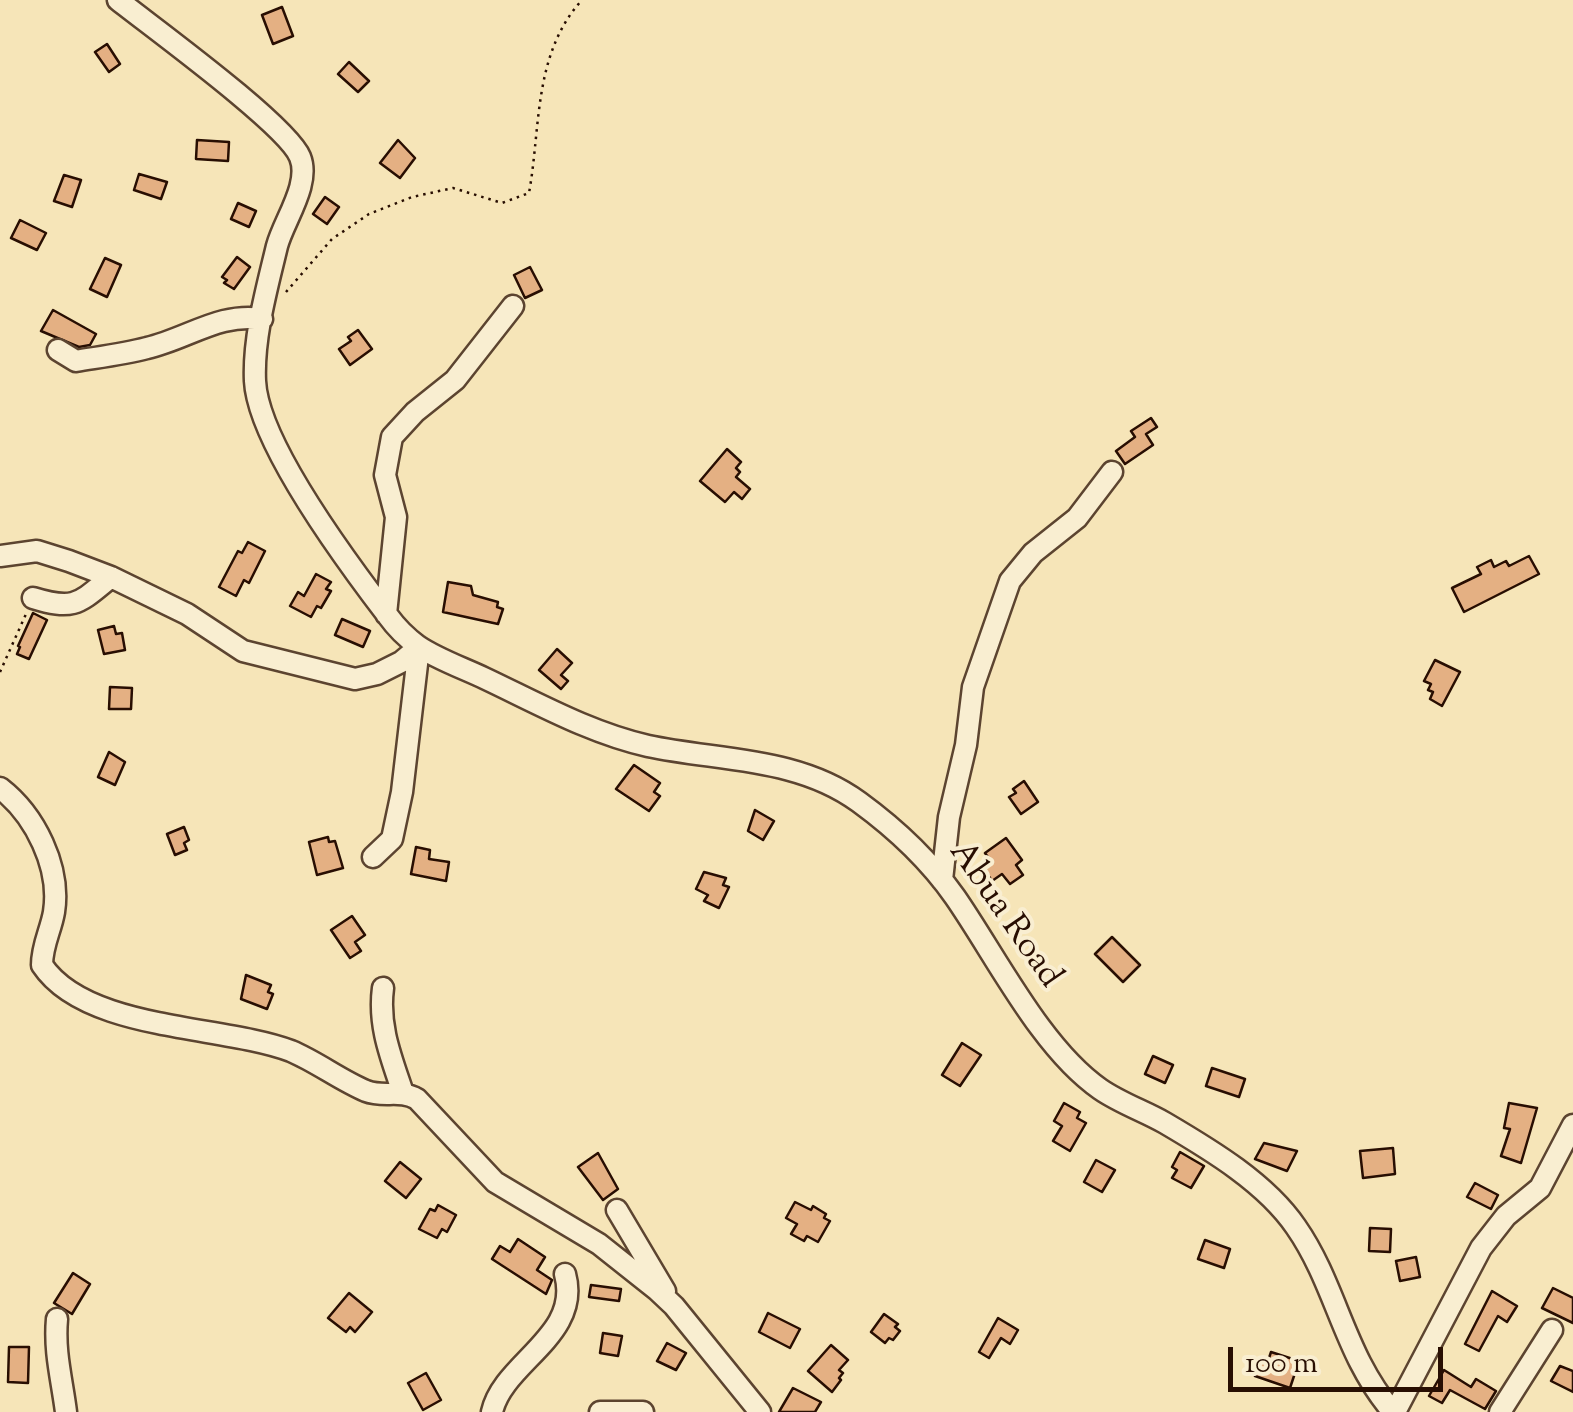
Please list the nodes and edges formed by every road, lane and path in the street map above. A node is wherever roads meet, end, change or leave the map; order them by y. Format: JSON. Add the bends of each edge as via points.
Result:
{"nodes":[{"id":1,"x":118,"y":0,"type":"edge"},
{"id":2,"x":582,"y":0,"type":"edge"},
{"id":3,"x":513,"y":306,"type":"dead end"},
{"id":4,"x":262,"y":319,"type":"junction"},
{"id":5,"x":58,"y":350,"type":"dead end"},
{"id":6,"x":1112,"y":472,"type":"dead end"},
{"id":7,"x":0,"y":556,"type":"edge"},
{"id":8,"x":111,"y":577,"type":"junction"},
{"id":9,"x":34,"y":598,"type":"joint"},
{"id":10,"x":386,"y":614,"type":"junction"},
{"id":11,"x":419,"y":647,"type":"junction"},
{"id":12,"x":0,"y":672,"type":"edge"},
{"id":13,"x":0,"y":788,"type":"edge"},
{"id":14,"x":373,"y":857,"type":"dead end"},
{"id":15,"x":942,"y":880,"type":"junction"},
{"id":16,"x":383,"y":988,"type":"dead end"},
{"id":17,"x":403,"y":1093,"type":"junction"},
{"id":18,"x":1573,"y":1126,"type":"edge"},
{"id":19,"x":617,"y":1210,"type":"dead end"},
{"id":20,"x":565,"y":1274,"type":"dead end"},
{"id":21,"x":674,"y":1306,"type":"junction"},
{"id":22,"x":57,"y":1319,"type":"dead end"},
{"id":23,"x":1552,"y":1330,"type":"dead end"},
{"id":24,"x":66,"y":1412,"type":"edge"},
{"id":25,"x":492,"y":1412,"type":"edge"},
{"id":26,"x":600,"y":1412,"type":"edge"},
{"id":27,"x":643,"y":1412,"type":"edge"},
{"id":28,"x":760,"y":1412,"type":"edge"},
{"id":29,"x":1394,"y":1412,"type":"edge"},
{"id":30,"x":1500,"y":1412,"type":"edge"}],
"edges":[{"from":1,"to":4,"type":"street","name":"Abua Road","via":[[260,114],[300,157],[303,172],[282,227]]},
{"from":2,"to":4,"type":"path","via":[[552,51],[540,89],[529,193],[502,203],[452,188],[370,214],[332,239]]},
{"from":3,"to":10,"type":"street","via":[[455,380],[392,437],[385,475],[396,516]]},
{"from":4,"to":5,"type":"street","via":[[243,316],[150,348],[76,361]]},
{"from":4,"to":10,"type":"street","name":"Abua Road","via":[[255,382],[262,418]]},
{"from":6,"to":15,"type":"street","via":[[1077,518],[1010,581],[973,688]]},
{"from":7,"to":8,"type":"street","via":[[38,551]]},
{"from":8,"to":9,"type":"street","via":[[73,604]]},
{"from":8,"to":11,"type":"street","via":[[242,650],[302,667],[356,679],[378,674]]},
{"from":9,"to":12,"type":"path"},
{"from":10,"to":11,"type":"street","name":"Abua Road"},
{"from":11,"to":14,"type":"street","via":[[396,823],[392,839]]},
{"from":11,"to":15,"type":"street","name":"Abua Road","via":[[606,735],[824,781],[897,831]]},
{"from":13,"to":17,"type":"street","via":[[24,810],[53,876],[54,916],[42,965],[57,981],[118,1012],[291,1051],[366,1090]]},
{"from":15,"to":29,"type":"street","name":"Abua Road","via":[[1042,1028],[1098,1088],[1165,1123],[1264,1191],[1295,1226],[1371,1388]]},
{"from":16,"to":17,"type":"street","via":[[384,1037]]},
{"from":17,"to":21,"type":"street","via":[[425,1106],[495,1182],[599,1244]]},
{"from":18,"to":29,"type":"street","via":[[1540,1188],[1481,1248]]},
{"from":19,"to":21,"type":"street"},
{"from":20,"to":25,"type":"street","via":[[563,1314]]},
{"from":21,"to":28,"type":"street"},
{"from":22,"to":24,"type":"street"},
{"from":23,"to":30,"type":"street"},
{"from":26,"to":27,"type":"street"}]}
